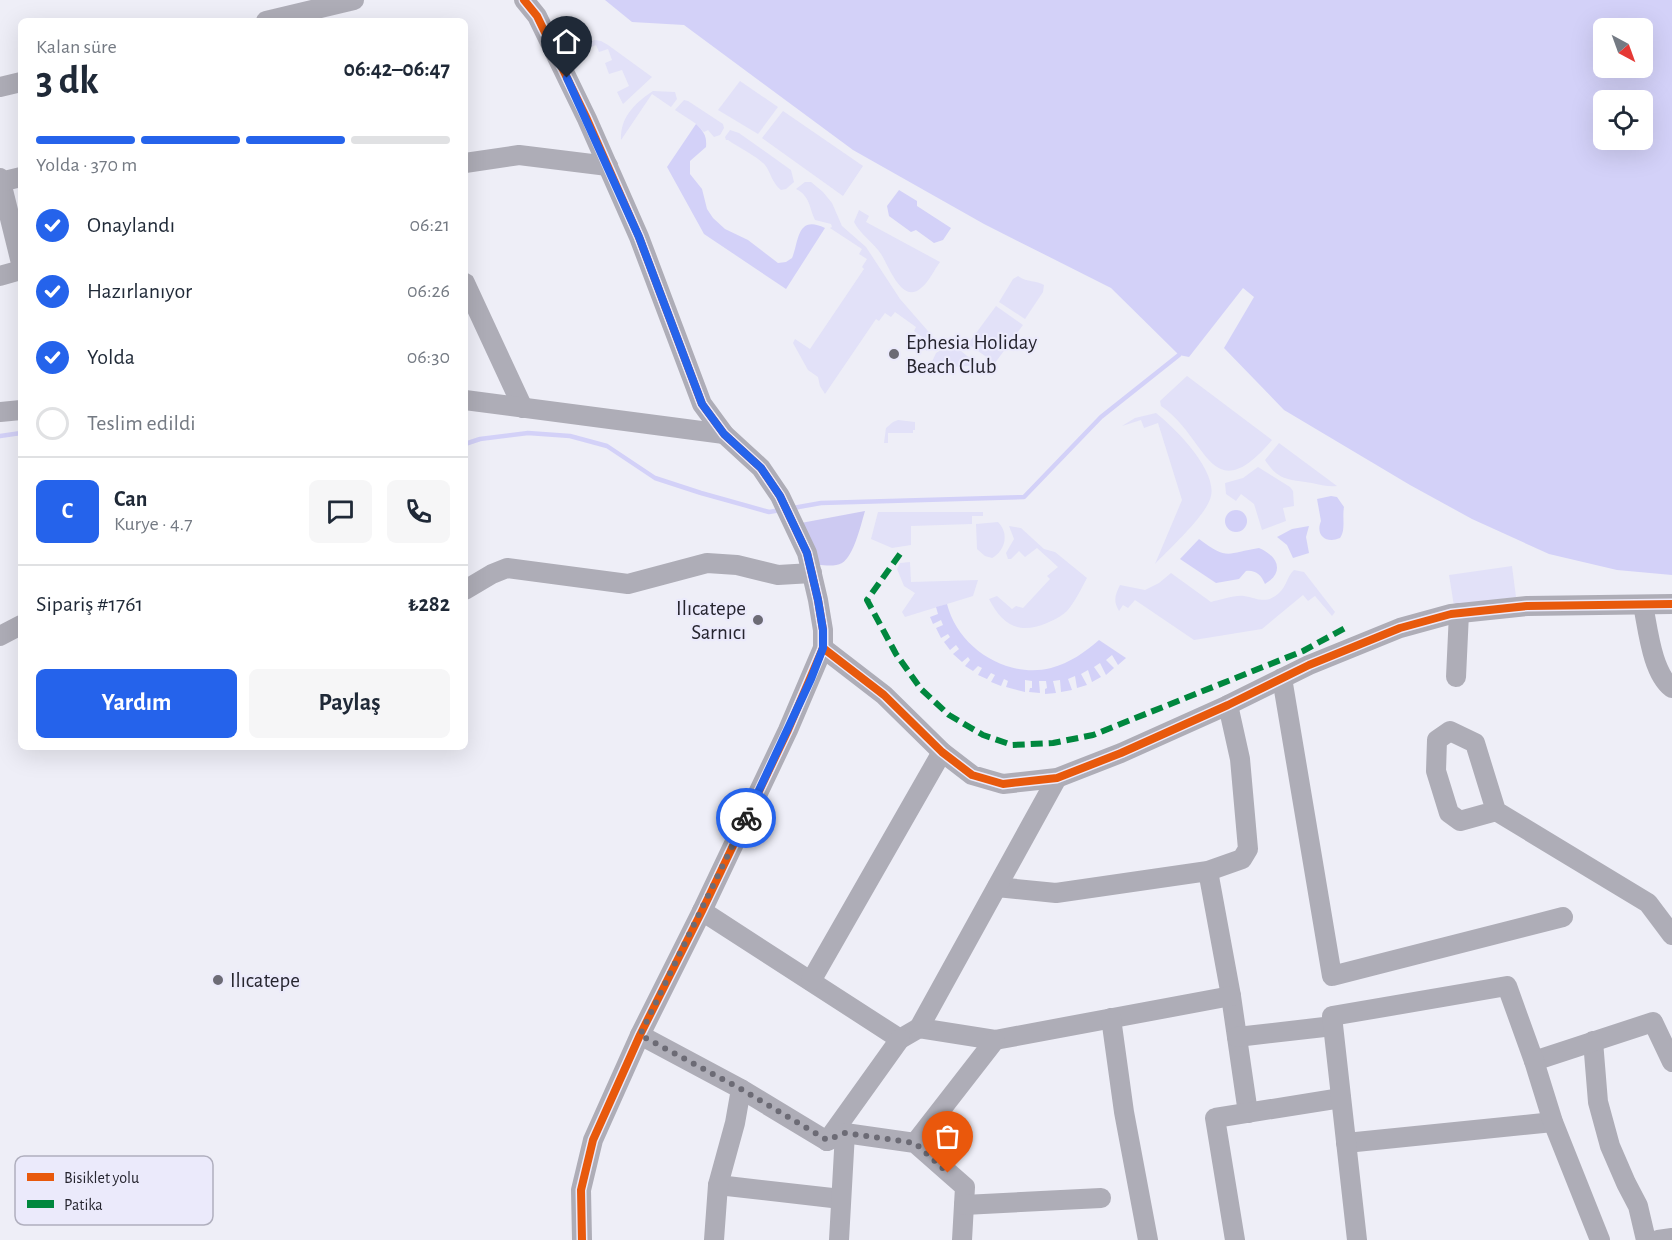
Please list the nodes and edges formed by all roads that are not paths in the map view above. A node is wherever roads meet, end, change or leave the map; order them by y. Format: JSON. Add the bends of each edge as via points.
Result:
{"nodes":[{"id":1,"x":524,"y":0,"type":"edge"},
{"id":2,"x":343,"y":6,"type":"edge"},
{"id":3,"x":281,"y":18,"type":"edge"},
{"id":4,"x":18,"y":83,"type":"edge"},
{"id":5,"x":0,"y":87,"type":"edge"},
{"id":6,"x":468,"y":163,"type":"edge"},
{"id":7,"x":608,"y":166,"type":"junction"},
{"id":8,"x":18,"y":178,"type":"edge"},
{"id":9,"x":0,"y":181,"type":"edge"},
{"id":10,"x":18,"y":250,"type":"edge"},
{"id":11,"x":18,"y":271,"type":"edge"},
{"id":12,"x":0,"y":276,"type":"edge"},
{"id":13,"x":468,"y":289,"type":"edge"},
{"id":14,"x":468,"y":400,"type":"edge"},
{"id":15,"x":523,"y":408,"type":"junction"},
{"id":16,"x":18,"y":410,"type":"edge"},
{"id":17,"x":0,"y":412,"type":"edge"},
{"id":18,"x":724,"y":434,"type":"junction"},
{"id":19,"x":812,"y":573,"type":"junction"},
{"id":20,"x":468,"y":588,"type":"edge"},
{"id":21,"x":1643,"y":604,"type":"junction"},
{"id":22,"x":1672,"y":604,"type":"edge"},
{"id":23,"x":1459,"y":614,"type":"junction"},
{"id":24,"x":18,"y":627,"type":"edge"},
{"id":25,"x":0,"y":636,"type":"edge"},
{"id":26,"x":823,"y":648,"type":"junction"},
{"id":27,"x":1456,"y":677,"type":"dead end"},
{"id":28,"x":1282,"y":678,"type":"junction"},
{"id":29,"x":1672,"y":688,"type":"edge"},
{"id":30,"x":1228,"y":705,"type":"junction"},
{"id":31,"x":942,"y":752,"type":"junction"},
{"id":32,"x":1057,"y":778,"type":"junction"},
{"id":33,"x":1496,"y":811,"type":"dead end"},
{"id":34,"x":1208,"y":871,"type":"junction"},
{"id":35,"x":997,"y":886,"type":"junction"},
{"id":36,"x":702,"y":911,"type":"junction"},
{"id":37,"x":1563,"y":917,"type":"dead end"},
{"id":38,"x":1670,"y":927,"type":"edge"},
{"id":39,"x":811,"y":981,"type":"junction"},
{"id":40,"x":1231,"y":996,"type":"junction"},
{"id":41,"x":1111,"y":1018,"type":"junction"},
{"id":42,"x":1333,"y":1026,"type":"junction"},
{"id":43,"x":919,"y":1028,"type":"junction"},
{"id":44,"x":640,"y":1035,"type":"junction"},
{"id":45,"x":1237,"y":1037,"type":"junction"},
{"id":46,"x":900,"y":1039,"type":"junction"},
{"id":47,"x":995,"y":1040,"type":"junction"},
{"id":48,"x":1593,"y":1041,"type":"junction"},
{"id":49,"x":1534,"y":1061,"type":"junction"},
{"id":50,"x":1672,"y":1062,"type":"edge"},
{"id":51,"x":741,"y":1089,"type":"junction"},
{"id":52,"x":1341,"y":1098,"type":"junction"},
{"id":53,"x":1248,"y":1113,"type":"junction"},
{"id":54,"x":1553,"y":1122,"type":"junction"},
{"id":55,"x":836,"y":1137,"type":"junction"},
{"id":56,"x":915,"y":1143,"type":"junction"},
{"id":57,"x":1346,"y":1143,"type":"junction"},
{"id":58,"x":718,"y":1185,"type":"junction"},
{"id":59,"x":841,"y":1198,"type":"junction"},
{"id":60,"x":1101,"y":1198,"type":"dead end"},
{"id":61,"x":964,"y":1205,"type":"junction"},
{"id":62,"x":1672,"y":1238,"type":"edge"},
{"id":63,"x":582,"y":1240,"type":"edge"},
{"id":64,"x":714,"y":1240,"type":"edge"},
{"id":65,"x":839,"y":1240,"type":"edge"},
{"id":66,"x":962,"y":1240,"type":"edge"},
{"id":67,"x":1148,"y":1240,"type":"edge"},
{"id":68,"x":1235,"y":1240,"type":"edge"},
{"id":69,"x":1357,"y":1240,"type":"edge"},
{"id":70,"x":1600,"y":1240,"type":"edge"},
{"id":71,"x":1646,"y":1240,"type":"edge"},
{"id":72,"x":1658,"y":1240,"type":"edge"}],
"edges":[{"from":1,"to":7,"type":"street","via":[[537,16]]},
{"from":2,"to":3,"type":"street"},
{"from":4,"to":5,"type":"street"},
{"from":6,"to":7,"type":"street","via":[[519,154]]},
{"from":7,"to":18,"type":"street","via":[[702,404]]},
{"from":8,"to":9,"type":"street"},
{"from":9,"to":10,"type":"street"},
{"from":11,"to":12,"type":"street"},
{"from":13,"to":15,"type":"street"},
{"from":14,"to":15,"type":"street"},
{"from":15,"to":18,"type":"street"},
{"from":16,"to":17,"type":"street"},
{"from":18,"to":19,"type":"street","via":[[761,468],[780,496],[807,553]]},
{"from":19,"to":20,"type":"street","via":[[778,575],[737,565],[707,563],[628,584],[507,568]]},
{"from":19,"to":26,"type":"street"},
{"from":21,"to":22,"type":"street"},
{"from":21,"to":23,"type":"street","via":[[1527,606]]},
{"from":21,"to":29,"type":"street","via":[[1655,661],[1663,681]]},
{"from":23,"to":27,"type":"street"},
{"from":23,"to":28,"type":"street","via":[[1400,628]]},
{"from":24,"to":25,"type":"street"},
{"from":26,"to":31,"type":"street","via":[[884,695]]},
{"from":26,"to":36,"type":"street"},
{"from":28,"to":30,"type":"street"},
{"from":28,"to":37,"type":"street","via":[[1332,976]]},
{"from":30,"to":32,"type":"street"},
{"from":30,"to":34,"type":"street","via":[[1240,759],[1248,849],[1242,859]]},
{"from":31,"to":32,"type":"street","via":[[972,775],[1003,784]]},
{"from":31,"to":39,"type":"street"},
{"from":32,"to":35,"type":"street"},
{"from":33,"to":38,"type":"street","via":[[1648,903]]},
{"from":34,"to":35,"type":"street","via":[[1056,893]]},
{"from":34,"to":40,"type":"street"},
{"from":35,"to":43,"type":"street"},
{"from":36,"to":39,"type":"street"},
{"from":36,"to":44,"type":"street"},
{"from":39,"to":46,"type":"street"},
{"from":40,"to":41,"type":"street"},
{"from":40,"to":45,"type":"street"},
{"from":41,"to":47,"type":"street"},
{"from":41,"to":67,"type":"street"},
{"from":42,"to":45,"type":"street"},
{"from":42,"to":49,"type":"street","via":[[1332,1016],[1507,986]]},
{"from":42,"to":52,"type":"street"},
{"from":43,"to":46,"type":"street"},
{"from":43,"to":47,"type":"street"},
{"from":44,"to":51,"type":"street"},
{"from":44,"to":63,"type":"street","via":[[593,1140],[581,1190]]},
{"from":45,"to":53,"type":"street"},
{"from":46,"to":55,"type":"street"},
{"from":47,"to":56,"type":"street"},
{"from":48,"to":49,"type":"street"},
{"from":48,"to":50,"type":"street","via":[[1653,1022]]},
{"from":48,"to":71,"type":"street","via":[[1598,1102],[1610,1146],[1638,1206]]},
{"from":49,"to":54,"type":"street"},
{"from":51,"to":55,"type":"street"},
{"from":51,"to":58,"type":"street"},
{"from":52,"to":53,"type":"street"},
{"from":52,"to":57,"type":"street"},
{"from":53,"to":68,"type":"street","via":[[1215,1118]]},
{"from":54,"to":57,"type":"street"},
{"from":54,"to":70,"type":"street"},
{"from":55,"to":56,"type":"street"},
{"from":55,"to":59,"type":"street"},
{"from":56,"to":61,"type":"street","via":[[965,1187]]},
{"from":57,"to":69,"type":"street"},
{"from":58,"to":59,"type":"street"},
{"from":58,"to":64,"type":"street"},
{"from":59,"to":65,"type":"street"},
{"from":60,"to":61,"type":"street"},
{"from":61,"to":66,"type":"street"},
{"from":62,"to":72,"type":"street"}]}
